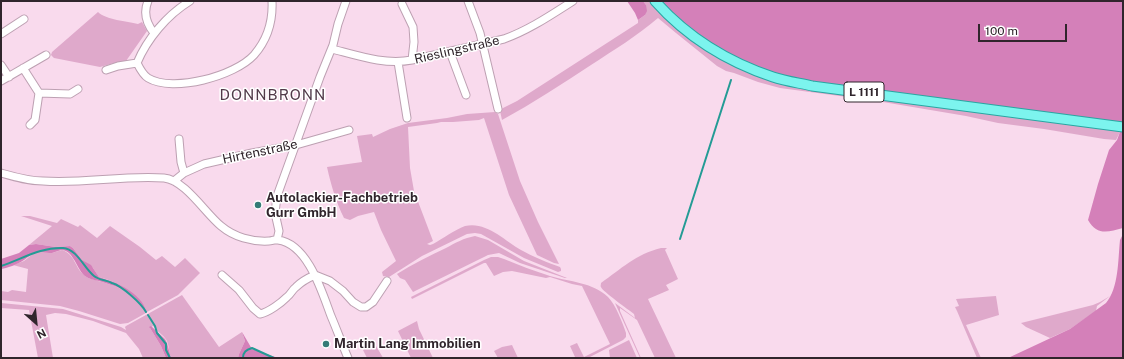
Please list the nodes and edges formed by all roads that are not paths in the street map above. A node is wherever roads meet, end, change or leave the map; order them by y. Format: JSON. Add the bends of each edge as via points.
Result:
{"nodes":[{"id":1,"x":148,"y":1,"type":"edge"},
{"id":2,"x":190,"y":1,"type":"edge"},
{"id":3,"x":272,"y":1,"type":"edge"},
{"id":4,"x":346,"y":1,"type":"edge"},
{"id":5,"x":468,"y":1,"type":"edge"},
{"id":6,"x":574,"y":1,"type":"edge"},
{"id":7,"x":655,"y":1,"type":"edge"},
{"id":8,"x":402,"y":4,"type":"dead end"},
{"id":9,"x":24,"y":19,"type":"dead end"},
{"id":10,"x":154,"y":33,"type":"junction"},
{"id":11,"x":1,"y":34,"type":"edge"},
{"id":12,"x":483,"y":45,"type":"junction"},
{"id":13,"x":332,"y":49,"type":"junction"},
{"id":14,"x":450,"y":52,"type":"junction"},
{"id":15,"x":46,"y":55,"type":"dead end"},
{"id":16,"x":412,"y":60,"type":"junction"},
{"id":17,"x":398,"y":62,"type":"junction"},
{"id":18,"x":137,"y":63,"type":"junction"},
{"id":19,"x":1,"y":65,"type":"edge"},
{"id":20,"x":23,"y":68,"type":"junction"},
{"id":21,"x":106,"y":70,"type":"dead end"},
{"id":22,"x":8,"y":77,"type":"junction"},
{"id":23,"x":1,"y":81,"type":"edge"},
{"id":24,"x":78,"y":89,"type":"dead end"},
{"id":25,"x":39,"y":93,"type":"junction"},
{"id":26,"x":466,"y":95,"type":"dead end"},
{"id":27,"x":498,"y":109,"type":"dead end"},
{"id":28,"x":407,"y":118,"type":"dead end"},
{"id":29,"x":30,"y":125,"type":"dead end"},
{"id":30,"x":1123,"y":127,"type":"edge"},
{"id":31,"x":350,"y":130,"type":"dead end"},
{"id":32,"x":179,"y":139,"type":"dead end"},
{"id":33,"x":296,"y":145,"type":"junction"},
{"id":34,"x":1,"y":173,"type":"edge"},
{"id":35,"x":184,"y":173,"type":"junction"},
{"id":36,"x":174,"y":182,"type":"junction"},
{"id":37,"x":277,"y":240,"type":"junction"},
{"id":38,"x":222,"y":275,"type":"dead end"},
{"id":39,"x":315,"y":275,"type":"junction"},
{"id":40,"x":387,"y":281,"type":"dead end"},
{"id":41,"x":348,"y":358,"type":"edge"}],
"edges":[{"from":1,"to":10,"type":"street","via":[[146,17]]},
{"from":2,"to":10,"type":"street"},
{"from":3,"to":18,"type":"street","via":[[271,21],[263,42],[253,56],[228,72],[175,84],[147,77]]},
{"from":4,"to":13,"type":"street"},
{"from":5,"to":12,"type":"street"},
{"from":6,"to":12,"type":"street","name":"Rieslingstraße","via":[[513,36]]},
{"from":7,"to":30,"type":"main road","number":"L 1111","via":[[686,31],[716,51],[774,77],[812,86]]},
{"from":8,"to":16,"type":"street","via":[[413,27]]},
{"from":9,"to":11,"type":"street"},
{"from":10,"to":18,"type":"street"},
{"from":12,"to":14,"type":"street","name":"Rieslingstraße"},
{"from":12,"to":27,"type":"street"},
{"from":13,"to":17,"type":"street","name":"Rieslingstraße","via":[[370,59]]},
{"from":13,"to":33,"type":"street"},
{"from":14,"to":16,"type":"street","name":"Rieslingstraße"},
{"from":14,"to":26,"type":"street"},
{"from":15,"to":20,"type":"street"},
{"from":16,"to":17,"type":"street","name":"Rieslingstraße"},
{"from":17,"to":28,"type":"street"},
{"from":18,"to":21,"type":"street"},
{"from":19,"to":22,"type":"street"},
{"from":20,"to":22,"type":"street"},
{"from":20,"to":25,"type":"street"},
{"from":22,"to":23,"type":"street"},
{"from":24,"to":25,"type":"street","via":[[70,94]]},
{"from":25,"to":29,"type":"street","via":[[35,120]]},
{"from":31,"to":33,"type":"street","name":"Hirtenstraße"},
{"from":32,"to":35,"type":"street"},
{"from":33,"to":35,"type":"street","name":"Hirtenstraße","via":[[220,160]]},
{"from":33,"to":37,"type":"street","via":[[276,202],[279,231]]},
{"from":34,"to":36,"type":"street","via":[[42,181],[166,178]]},
{"from":35,"to":36,"type":"street","name":"Hirtenstraße"},
{"from":36,"to":37,"type":"street","via":[[233,234],[255,240]]},
{"from":37,"to":39,"type":"street","via":[[296,249]]},
{"from":38,"to":39,"type":"street","via":[[260,314],[283,301],[294,288]]},
{"from":39,"to":40,"type":"street","via":[[330,280],[361,307],[373,302]]},
{"from":39,"to":41,"type":"street"}]}
